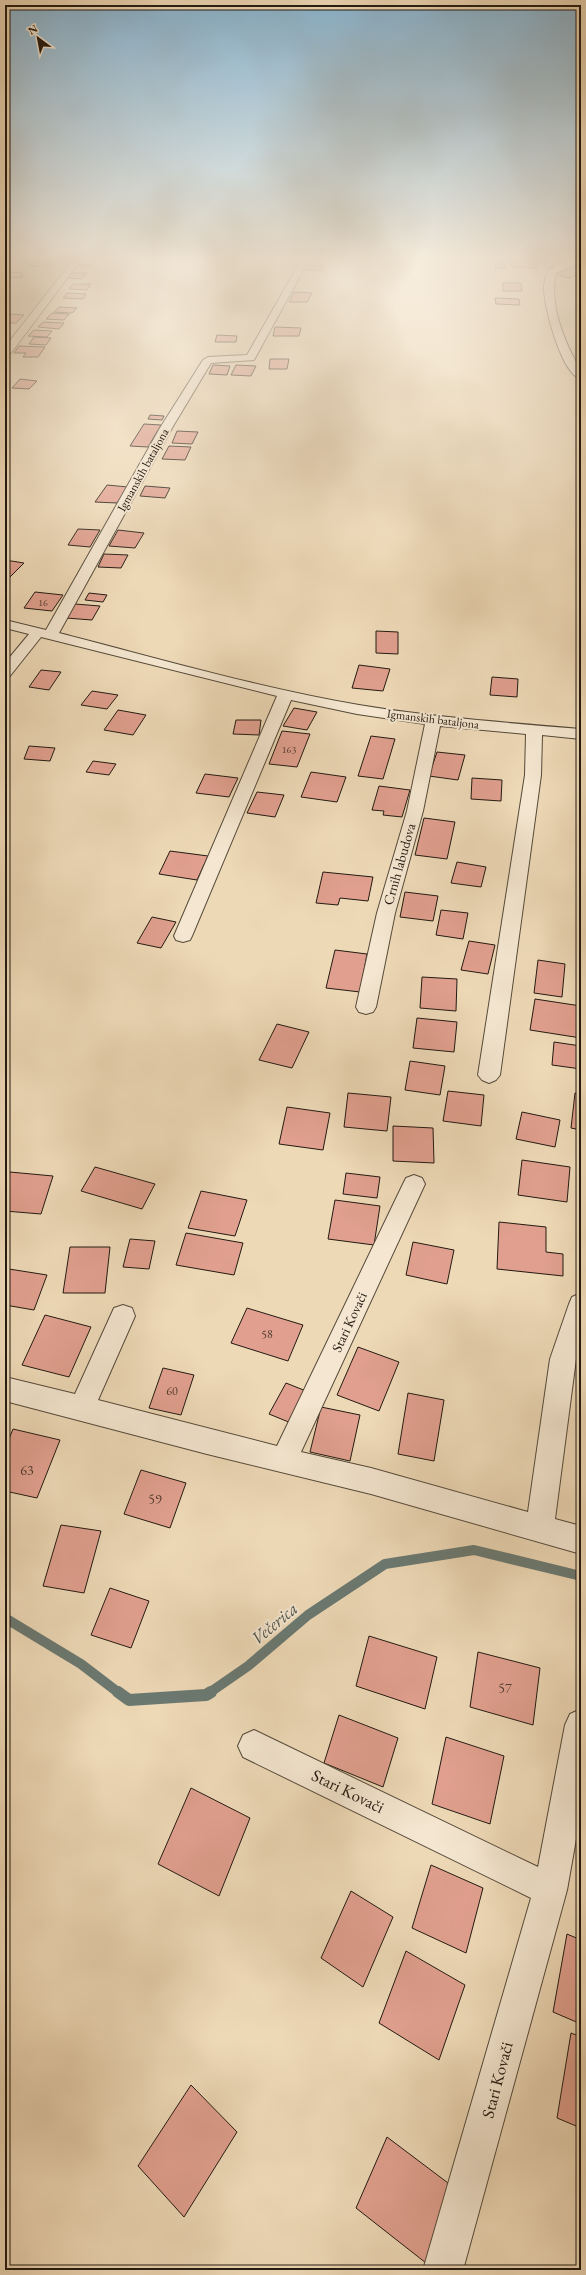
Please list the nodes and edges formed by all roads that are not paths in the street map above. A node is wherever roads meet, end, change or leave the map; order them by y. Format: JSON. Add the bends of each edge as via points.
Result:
{"nodes":[{"id":1,"x":207,"y":361,"type":"edge"},
{"id":2,"x":570,"y":361,"type":"edge"},
{"id":3,"x":581,"y":376,"type":"edge"},
{"id":4,"x":5,"y":624,"type":"edge"},
{"id":5,"x":43,"y":634,"type":"junction"},
{"id":6,"x":5,"y":673,"type":"edge"},
{"id":7,"x":286,"y":694,"type":"junction"},
{"id":8,"x":432,"y":721,"type":"junction"},
{"id":9,"x":534,"y":730,"type":"junction"},
{"id":10,"x":581,"y":734,"type":"edge"},
{"id":11,"x":183,"y":936,"type":"dead end"},
{"id":12,"x":366,"y":1007,"type":"dead end"},
{"id":13,"x":489,"y":1075,"type":"dead end"},
{"id":14,"x":414,"y":1184,"type":"dead end"},
{"id":15,"x":581,"y":1304,"type":"edge"},
{"id":16,"x":123,"y":1316,"type":"dead end"},
{"id":17,"x":5,"y":1389,"type":"edge"},
{"id":18,"x":82,"y":1408,"type":"junction"},
{"id":19,"x":284,"y":1460,"type":"junction"},
{"id":20,"x":540,"y":1528,"type":"junction"},
{"id":21,"x":581,"y":1540,"type":"edge"},
{"id":22,"x":581,"y":1725,"type":"edge"},
{"id":23,"x":254,"y":1746,"type":"dead end"},
{"id":24,"x":550,"y":1890,"type":"junction"},
{"id":25,"x":443,"y":2270,"type":"edge"}],
"edges":[{"from":1,"to":5,"type":"street","name":"Igmanskih bataljona"},
{"from":2,"to":3,"type":"street"},
{"from":4,"to":5,"type":"street","name":"Igmanskih bataljona"},
{"from":5,"to":6,"type":"street"},
{"from":5,"to":7,"type":"street","name":"Igmanskih bataljona"},
{"from":7,"to":8,"type":"street","name":"Igmanskih bataljona"},
{"from":7,"to":11,"type":"street"},
{"from":8,"to":9,"type":"street","name":"Igmanskih bataljona"},
{"from":8,"to":12,"type":"street","name":"Crnih labudova","via":[[415,811],[386,913]]},
{"from":9,"to":10,"type":"street","name":"Igmanskih bataljona"},
{"from":9,"to":13,"type":"street","via":[[533,775]]},
{"from":14,"to":19,"type":"street","name":"Stari Kovači"},
{"from":15,"to":20,"type":"street","via":[[563,1359]]},
{"from":16,"to":18,"type":"street"},
{"from":17,"to":18,"type":"street"},
{"from":18,"to":19,"type":"street"},
{"from":19,"to":20,"type":"street","via":[[371,1481]]},
{"from":20,"to":21,"type":"street"},
{"from":22,"to":24,"type":"street","name":"Stari Kovači"},
{"from":23,"to":24,"type":"street","name":"Stari Kovači"},
{"from":24,"to":25,"type":"street","name":"Stari Kovači"}]}
